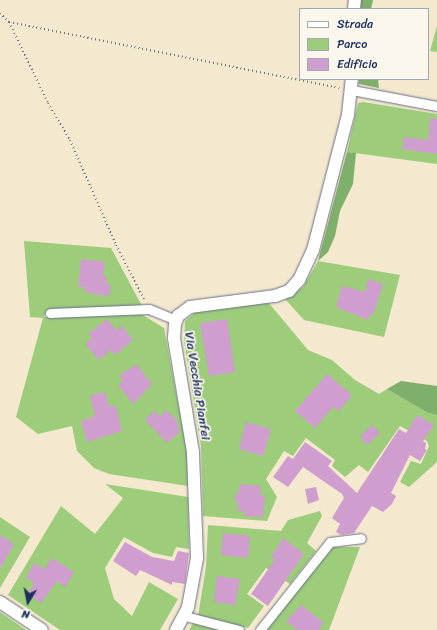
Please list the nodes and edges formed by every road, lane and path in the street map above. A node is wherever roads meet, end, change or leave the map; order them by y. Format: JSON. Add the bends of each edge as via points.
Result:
{"nodes":[{"id":1,"x":0,"y":13,"type":"edge"},
{"id":2,"x":9,"y":22,"type":"junction"},
{"id":3,"x":299,"y":75,"type":"edge"},
{"id":4,"x":325,"y":80,"type":"edge"},
{"id":5,"x":352,"y":85,"type":"edge"},
{"id":6,"x":437,"y":106,"type":"edge"},
{"id":7,"x":149,"y":309,"type":"junction"},
{"id":8,"x":50,"y":313,"type":"dead end"},
{"id":9,"x":176,"y":320,"type":"junction"},
{"id":10,"x":361,"y":538,"type":"dead end"},
{"id":11,"x":0,"y":602,"type":"edge"},
{"id":12,"x":185,"y":616,"type":"junction"},
{"id":13,"x":42,"y":630,"type":"edge"},
{"id":14,"x":176,"y":630,"type":"edge"},
{"id":15,"x":239,"y":630,"type":"edge"},
{"id":16,"x":260,"y":630,"type":"edge"}],
"edges":[{"from":1,"to":2,"type":"path"},
{"from":2,"to":3,"type":"path"},
{"from":2,"to":7,"type":"path","via":[[48,103],[70,140],[116,244]]},
{"from":4,"to":5,"type":"path"},
{"from":5,"to":6,"type":"street"},
{"from":5,"to":9,"type":"street","name":"Via Vecchia Pianfei","via":[[313,250],[300,280],[289,291],[275,296],[197,305],[184,310]]},
{"from":7,"to":8,"type":"street"},
{"from":7,"to":9,"type":"street"},
{"from":9,"to":12,"type":"street","name":"Via Vecchia Pianfei","via":[[174,338],[192,437],[196,520],[196,566]]},
{"from":10,"to":16,"type":"street","via":[[330,542],[324,546]]},
{"from":11,"to":13,"type":"street"},
{"from":12,"to":14,"type":"street","name":"Via Vecchia Pianfei"},
{"from":12,"to":15,"type":"street"}]}
